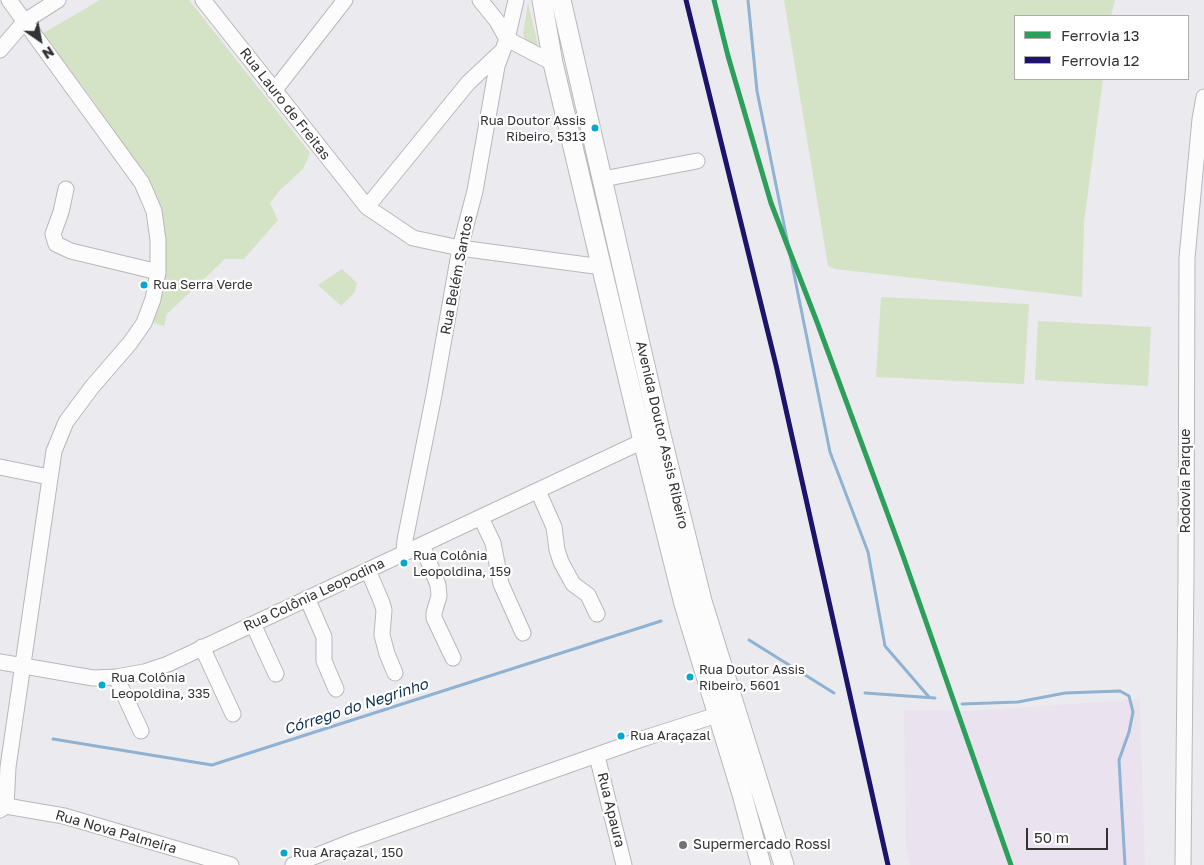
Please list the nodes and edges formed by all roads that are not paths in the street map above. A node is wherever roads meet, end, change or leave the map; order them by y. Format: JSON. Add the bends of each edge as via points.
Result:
{"nodes":[{"id":1,"x":9,"y":0,"type":"edge"},
{"id":2,"x":58,"y":0,"type":"edge"},
{"id":3,"x":203,"y":0,"type":"edge"},
{"id":4,"x":345,"y":0,"type":"edge"},
{"id":5,"x":480,"y":0,"type":"edge"},
{"id":6,"x":516,"y":0,"type":"edge"},
{"id":7,"x":542,"y":0,"type":"edge"},
{"id":8,"x":561,"y":0,"type":"edge"},
{"id":9,"x":25,"y":21,"type":"junction"},
{"id":10,"x":505,"y":45,"type":"junction"},
{"id":11,"x":0,"y":50,"type":"edge"},
{"id":12,"x":553,"y":63,"type":"junction"},
{"id":13,"x":274,"y":91,"type":"junction"},
{"id":14,"x":1204,"y":97,"type":"edge"},
{"id":15,"x":697,"y":161,"type":"dead end"},
{"id":16,"x":603,"y":180,"type":"junction"},
{"id":17,"x":66,"y":189,"type":"dead end"},
{"id":18,"x":367,"y":207,"type":"junction"},
{"id":19,"x":460,"y":248,"type":"junction"},
{"id":20,"x":602,"y":267,"type":"junction"},
{"id":21,"x":158,"y":272,"type":"junction"},
{"id":22,"x":643,"y":441,"type":"junction"},
{"id":23,"x":0,"y":467,"type":"edge"},
{"id":24,"x":49,"y":478,"type":"junction"},
{"id":25,"x":538,"y":491,"type":"junction"},
{"id":26,"x":481,"y":518,"type":"junction"},
{"id":27,"x":422,"y":545,"type":"junction"},
{"id":28,"x":404,"y":552,"type":"junction"},
{"id":29,"x":368,"y":570,"type":"junction"},
{"id":30,"x":307,"y":598,"type":"junction"},
{"id":31,"x":598,"y":614,"type":"dead end"},
{"id":32,"x":252,"y":624,"type":"junction"},
{"id":33,"x":522,"y":633,"type":"dead end"},
{"id":34,"x":202,"y":647,"type":"junction"},
{"id":35,"x":453,"y":658,"type":"dead end"},
{"id":36,"x":0,"y":662,"type":"edge"},
{"id":37,"x":22,"y":666,"type":"junction"},
{"id":38,"x":395,"y":673,"type":"dead end"},
{"id":39,"x":276,"y":674,"type":"dead end"},
{"id":40,"x":116,"y":677,"type":"junction"},
{"id":41,"x":336,"y":689,"type":"dead end"},
{"id":42,"x":233,"y":714,"type":"dead end"},
{"id":43,"x":717,"y":715,"type":"junction"},
{"id":44,"x":141,"y":731,"type":"dead end"},
{"id":45,"x":597,"y":756,"type":"junction"},
{"id":46,"x":4,"y":767,"type":"edge"},
{"id":47,"x":3,"y":808,"type":"edge"},
{"id":48,"x":232,"y":865,"type":"edge"},
{"id":49,"x":293,"y":865,"type":"edge"},
{"id":50,"x":624,"y":865,"type":"edge"},
{"id":51,"x":760,"y":865,"type":"edge"},
{"id":52,"x":784,"y":865,"type":"edge"},
{"id":53,"x":1183,"y":865,"type":"edge"}],
"edges":[{"from":1,"to":9,"type":"street"},
{"from":2,"to":9,"type":"street"},
{"from":3,"to":13,"type":"street","name":"Rua Lauro de Freitas"},
{"from":4,"to":13,"type":"street"},
{"from":5,"to":10,"type":"street","via":[[497,20]]},
{"from":6,"to":10,"type":"street","name":"Rua Belém Santos"},
{"from":7,"to":12,"type":"main road","name":"Avenida Doutor Assis Ribeiro"},
{"from":8,"to":16,"type":"main road","name":"Avenida Doutor Assis Ribeiro"},
{"from":9,"to":11,"type":"street"},
{"from":9,"to":21,"type":"street","via":[[142,183],[154,211]]},
{"from":10,"to":12,"type":"street"},
{"from":10,"to":18,"type":"street","via":[[468,82]]},
{"from":10,"to":19,"type":"street","name":"Rua Belém Santos","via":[[497,66],[475,191]]},
{"from":12,"to":20,"type":"main road","name":"Avenida Doutor Assis Ribeiro"},
{"from":13,"to":18,"type":"street","name":"Rua Lauro de Freitas"},
{"from":14,"to":53,"type":"street","name":"Rodovia Parque","via":[[1187,258]]},
{"from":15,"to":16,"type":"street"},
{"from":16,"to":52,"type":"main road","name":"Avenida Doutor Assis Ribeiro","via":[[702,601]]},
{"from":17,"to":21,"type":"street","via":[[53,234],[56,244],[71,251]]},
{"from":18,"to":19,"type":"street","name":"Rua Lauro de Freitas","via":[[413,238]]},
{"from":19,"to":20,"type":"street","name":"Rua Lauro de Freitas"},
{"from":19,"to":28,"type":"street","name":"Rua Belém Santos"},
{"from":20,"to":22,"type":"main road","name":"Avenida Doutor Assis Ribeiro"},
{"from":21,"to":24,"type":"street","via":[[144,323],[66,422],[54,451]]},
{"from":22,"to":25,"type":"street","name":"Rua Colônia Leopodina"},
{"from":22,"to":43,"type":"main road","name":"Avenida Doutor Assis Ribeiro","via":[[684,604]]},
{"from":23,"to":24,"type":"street"},
{"from":24,"to":37,"type":"street"},
{"from":25,"to":26,"type":"street","name":"Rua Colônia Leopodina"},
{"from":25,"to":31,"type":"street","via":[[554,527],[561,562],[573,584],[588,595]]},
{"from":26,"to":27,"type":"street","name":"Rua Colônia Leopodina"},
{"from":26,"to":33,"type":"street","via":[[493,543],[501,584]]},
{"from":27,"to":28,"type":"street","name":"Rua Colônia Leopodina"},
{"from":27,"to":35,"type":"street","via":[[438,585],[434,618]]},
{"from":28,"to":29,"type":"street","name":"Rua Colônia Leopodina"},
{"from":29,"to":30,"type":"street","name":"Rua Colônia Leopodina"},
{"from":29,"to":38,"type":"street","via":[[384,610],[382,635]]},
{"from":30,"to":32,"type":"street","name":"Rua Colônia Leopodina"},
{"from":30,"to":41,"type":"street","via":[[324,636],[324,661]]},
{"from":32,"to":34,"type":"street","name":"Rua Colônia Leopodina"},
{"from":32,"to":39,"type":"street"},
{"from":34,"to":40,"type":"street","name":"Rua Colônia Leopodina","via":[[168,664]]},
{"from":34,"to":42,"type":"street"},
{"from":36,"to":37,"type":"street","name":"Rua Colônia Leopodina"},
{"from":37,"to":40,"type":"street","name":"Rua Colônia Leopodina","via":[[93,678]]},
{"from":37,"to":46,"type":"street"},
{"from":40,"to":44,"type":"street"},
{"from":43,"to":45,"type":"street"},
{"from":43,"to":51,"type":"main road","name":"Avenida Doutor Assis Ribeiro"},
{"from":45,"to":49,"type":"street"},
{"from":45,"to":50,"type":"street","name":"Rua Apaura"},
{"from":46,"to":47,"type":"street"},
{"from":47,"to":48,"type":"street","name":"Rua Nova Palmeira","via":[[64,816]]}]}
